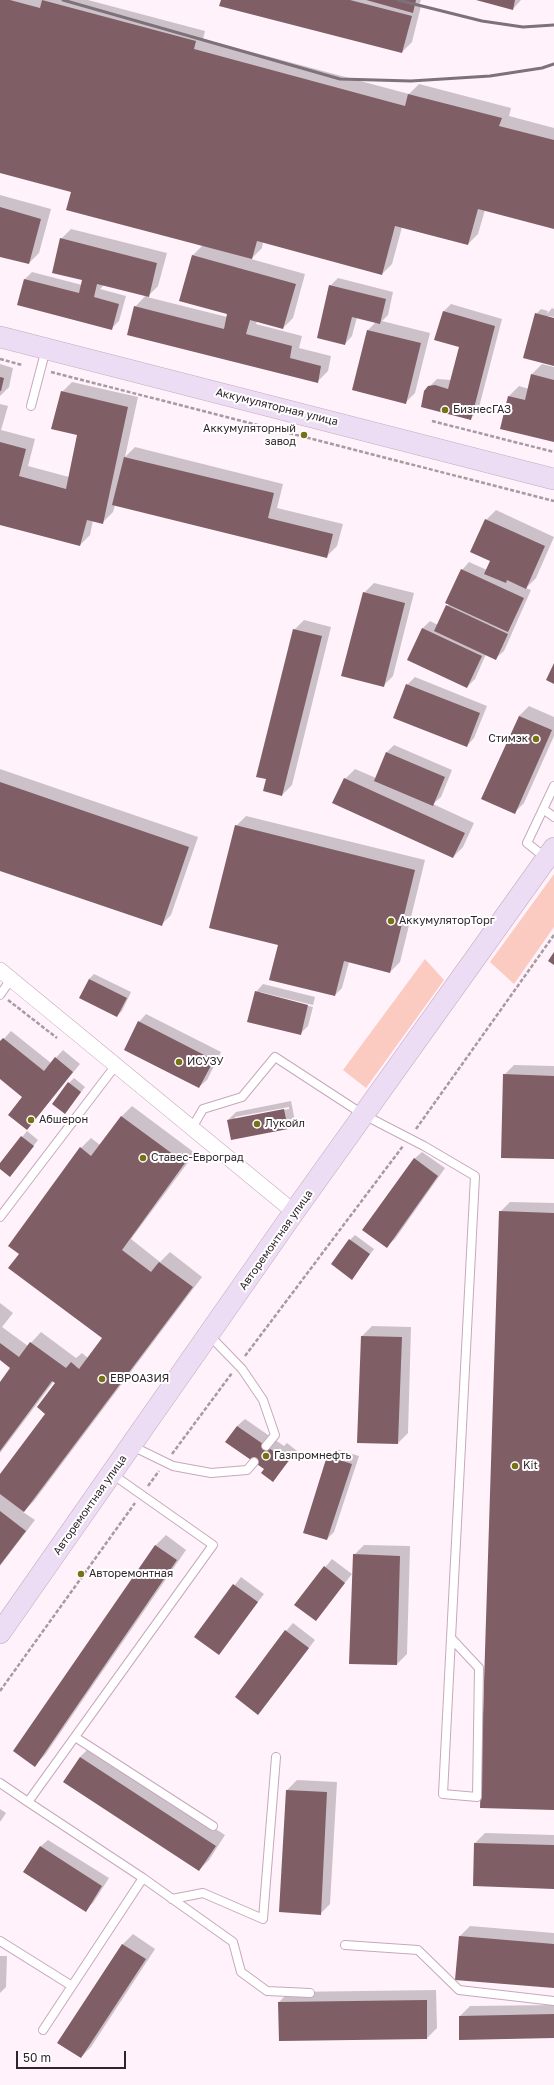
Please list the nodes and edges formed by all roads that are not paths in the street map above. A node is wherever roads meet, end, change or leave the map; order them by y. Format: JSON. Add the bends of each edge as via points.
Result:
{"nodes":[{"id":1,"x":0,"y":337,"type":"edge"},
{"id":2,"x":46,"y":349,"type":"junction"},
{"id":3,"x":31,"y":406,"type":"dead end"},
{"id":4,"x":554,"y":478,"type":"edge"},
{"id":5,"x":554,"y":786,"type":"edge"},
{"id":6,"x":543,"y":809,"type":"junction"},
{"id":7,"x":554,"y":817,"type":"edge"},
{"id":8,"x":550,"y":853,"type":"edge"},
{"id":9,"x":5,"y":974,"type":"edge"},
{"id":10,"x":0,"y":995,"type":"edge"},
{"id":11,"x":116,"y":1065,"type":"junction"},
{"id":12,"x":364,"y":1115,"type":"junction"},
{"id":13,"x":192,"y":1128,"type":"junction"},
{"id":14,"x":294,"y":1212,"type":"junction"},
{"id":15,"x":0,"y":1217,"type":"edge"},
{"id":16,"x":209,"y":1335,"type":"junction"},
{"id":17,"x":131,"y":1446,"type":"junction"},
{"id":18,"x":266,"y":1446,"type":"dead end"},
{"id":19,"x":254,"y":1462,"type":"dead end"},
{"id":20,"x":112,"y":1474,"type":"junction"},
{"id":21,"x":0,"y":1633,"type":"edge"},
{"id":22,"x":451,"y":1638,"type":"junction"},
{"id":23,"x":75,"y":1737,"type":"junction"},
{"id":24,"x":276,"y":1757,"type":"dead end"},
{"id":25,"x":0,"y":1783,"type":"edge"},
{"id":26,"x":28,"y":1802,"type":"junction"},
{"id":27,"x":213,"y":1826,"type":"dead end"},
{"id":28,"x":143,"y":1878,"type":"junction"},
{"id":29,"x":172,"y":1899,"type":"junction"},
{"id":30,"x":0,"y":1942,"type":"edge"},
{"id":31,"x":345,"y":1945,"type":"dead end"},
{"id":32,"x":72,"y":1986,"type":"junction"},
{"id":33,"x":310,"y":1993,"type":"dead end"},
{"id":34,"x":554,"y":2001,"type":"edge"},
{"id":35,"x":43,"y":2030,"type":"dead end"}],
"edges":[{"from":1,"to":2,"type":"street","name":"Аккумуляторная улица"},
{"from":2,"to":3,"type":"lane"},
{"from":2,"to":4,"type":"street","name":"Аккумуляторная улица"},
{"from":5,"to":6,"type":"lane"},
{"from":6,"to":7,"type":"lane"},
{"from":6,"to":8,"type":"lane","via":[[527,843]]},
{"from":8,"to":12,"type":"street","name":"Авторемонтная улица"},
{"from":9,"to":10,"type":"lane"},
{"from":9,"to":11,"type":"street"},
{"from":11,"to":13,"type":"street"},
{"from":11,"to":15,"type":"lane"},
{"from":12,"to":13,"type":"lane","via":[[275,1057],[242,1097],[203,1109]]},
{"from":12,"to":14,"type":"street","name":"Авторемонтная улица"},
{"from":12,"to":22,"type":"lane","via":[[475,1176]]},
{"from":13,"to":14,"type":"street"},
{"from":14,"to":16,"type":"street","name":"Авторемонтная улица"},
{"from":16,"to":17,"type":"street","name":"Авторемонтная улица"},
{"from":16,"to":18,"type":"lane","via":[[238,1365],[263,1400],[275,1435]]},
{"from":17,"to":19,"type":"lane","via":[[173,1466],[211,1473],[247,1470]]},
{"from":17,"to":20,"type":"street","name":"Авторемонтная улица"},
{"from":20,"to":21,"type":"street","name":"Авторемонтная улица"},
{"from":20,"to":23,"type":"lane","via":[[213,1545]]},
{"from":22,"to":22,"type":"lane","via":[[443,1794],[477,1797],[479,1668]]},
{"from":23,"to":26,"type":"lane"},
{"from":23,"to":27,"type":"lane"},
{"from":24,"to":29,"type":"lane","via":[[263,1919],[203,1893]]},
{"from":25,"to":26,"type":"lane"},
{"from":26,"to":28,"type":"lane"},
{"from":28,"to":29,"type":"lane"},
{"from":28,"to":32,"type":"lane"},
{"from":29,"to":33,"type":"lane","via":[[233,1942],[241,1972],[267,1991]]},
{"from":30,"to":32,"type":"lane"},
{"from":31,"to":34,"type":"lane","via":[[418,1950],[459,1990]]},
{"from":32,"to":35,"type":"lane"}]}
